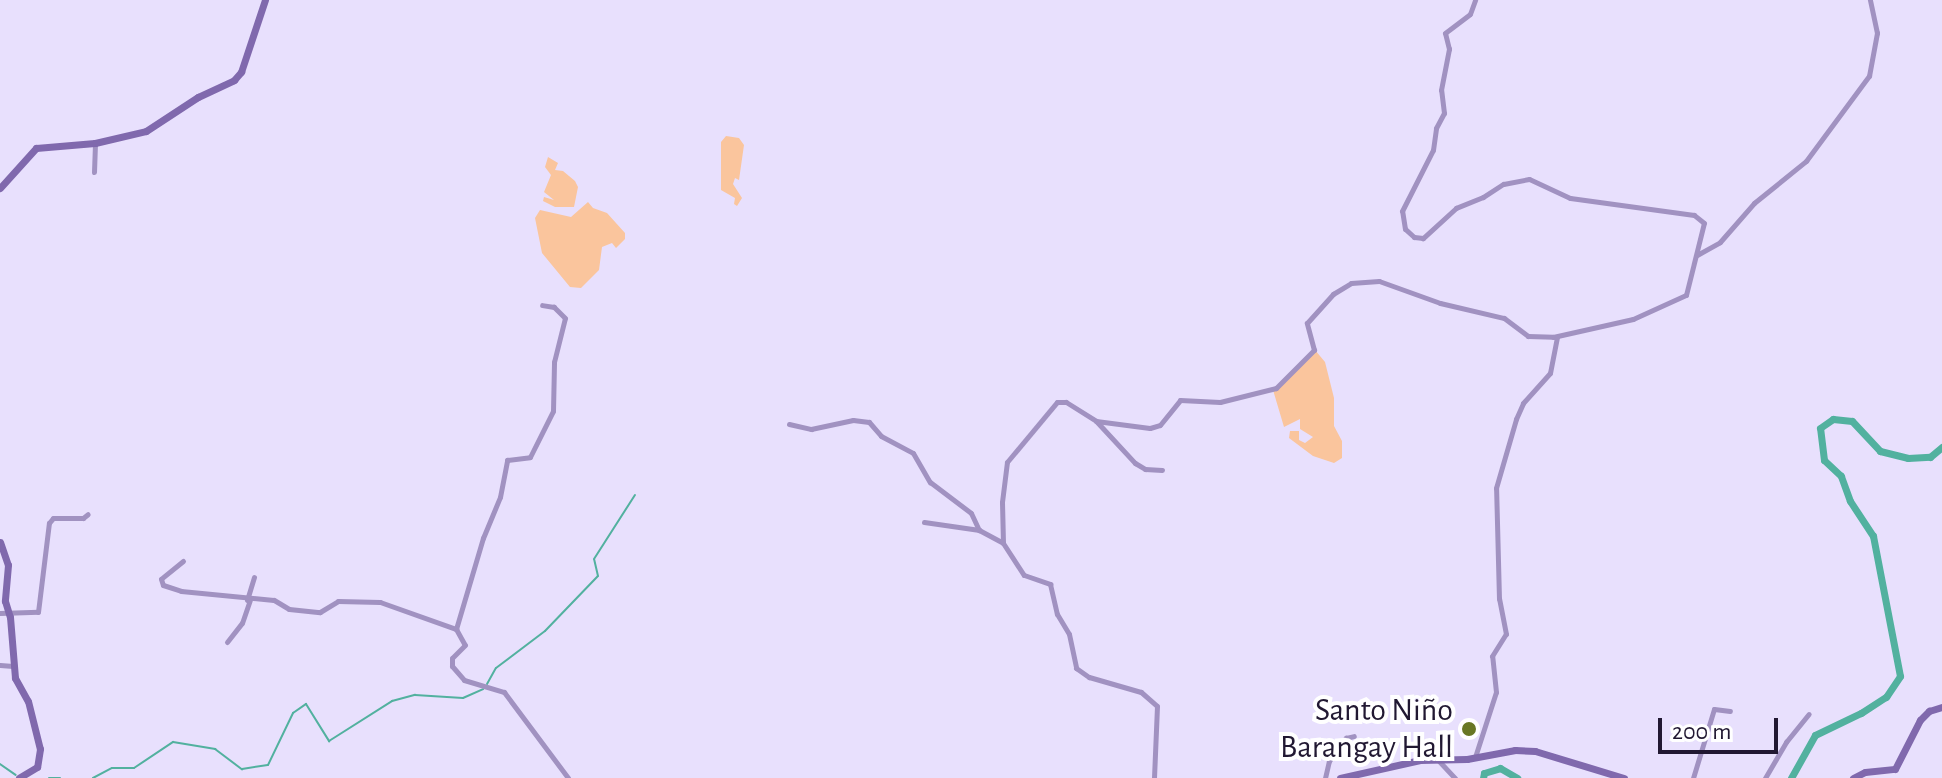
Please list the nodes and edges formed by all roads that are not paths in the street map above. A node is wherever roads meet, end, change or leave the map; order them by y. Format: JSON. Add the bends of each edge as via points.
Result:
{"nodes":[{"id":1,"x":265,"y":0,"type":"edge"},
{"id":2,"x":1475,"y":0,"type":"edge"},
{"id":3,"x":1870,"y":0,"type":"edge"},
{"id":4,"x":95,"y":143,"type":"junction"},
{"id":5,"x":94,"y":172,"type":"dead end"},
{"id":6,"x":0,"y":188,"type":"edge"},
{"id":7,"x":1697,"y":255,"type":"junction"},
{"id":8,"x":542,"y":305,"type":"dead end"},
{"id":9,"x":1557,"y":337,"type":"junction"},
{"id":10,"x":1096,"y":421,"type":"junction"},
{"id":11,"x":789,"y":424,"type":"dead end"},
{"id":12,"x":1162,"y":470,"type":"dead end"},
{"id":13,"x":88,"y":514,"type":"dead end"},
{"id":14,"x":924,"y":522,"type":"dead end"},
{"id":15,"x":979,"y":530,"type":"junction"},
{"id":16,"x":0,"y":542,"type":"edge"},
{"id":17,"x":1003,"y":543,"type":"junction"},
{"id":18,"x":183,"y":561,"type":"dead end"},
{"id":19,"x":254,"y":577,"type":"dead end"},
{"id":20,"x":248,"y":600,"type":"junction"},
{"id":21,"x":5,"y":614,"type":"edge"},
{"id":22,"x":456,"y":629,"type":"junction"},
{"id":23,"x":227,"y":642,"type":"dead end"},
{"id":24,"x":0,"y":665,"type":"edge"},
{"id":25,"x":13,"y":666,"type":"junction"},
{"id":26,"x":1942,"y":707,"type":"edge"},
{"id":27,"x":1730,"y":711,"type":"dead end"},
{"id":28,"x":1809,"y":714,"type":"dead end"},
{"id":29,"x":1354,"y":736,"type":"dead end"},
{"id":30,"x":1475,"y":757,"type":"junction"},
{"id":31,"x":1438,"y":760,"type":"junction"},
{"id":32,"x":1367,"y":775,"type":"edge"},
{"id":33,"x":1608,"y":776,"type":"edge"},
{"id":34,"x":22,"y":777,"type":"edge"},
{"id":35,"x":568,"y":778,"type":"edge"},
{"id":36,"x":1154,"y":778,"type":"edge"},
{"id":37,"x":1325,"y":778,"type":"edge"},
{"id":38,"x":1340,"y":778,"type":"edge"},
{"id":39,"x":1455,"y":778,"type":"edge"},
{"id":40,"x":1624,"y":778,"type":"edge"},
{"id":41,"x":1693,"y":778,"type":"edge"},
{"id":42,"x":1765,"y":778,"type":"edge"},
{"id":43,"x":1853,"y":778,"type":"edge"}],
"edges":[{"from":1,"to":4,"type":"street","via":[[234,80],[153,128]]},
{"from":2,"to":7,"type":"street","via":[[1470,14],[1445,33],[1449,49],[1441,90],[1444,113],[1433,150],[1402,211],[1405,229],[1423,238],[1456,208],[1503,184],[1529,179],[1570,198],[1699,216],[1704,223]]},
{"from":3,"to":7,"type":"street","via":[[1877,37],[1869,76],[1806,161],[1754,203],[1720,242]]},
{"from":4,"to":5,"type":"street"},
{"from":4,"to":6,"type":"street","via":[[36,148]]},
{"from":7,"to":9,"type":"street","via":[[1686,295],[1633,319]]},
{"from":8,"to":22,"type":"street","via":[[554,307],[565,318],[554,362],[553,411],[530,457],[507,460]]},
{"from":9,"to":10,"type":"street","via":[[1528,336],[1494,314],[1440,303],[1379,281],[1351,283],[1307,323],[1314,350],[1280,387],[1220,402],[1180,400],[1155,427]]},
{"from":9,"to":30,"type":"street","via":[[1550,373],[1516,419],[1496,488],[1499,599],[1506,634],[1492,656],[1496,692]]},
{"from":10,"to":12,"type":"street","via":[[1135,463]]},
{"from":10,"to":17,"type":"street","via":[[1057,402],[1013,452],[1004,482]]},
{"from":11,"to":15,"type":"street","via":[[811,429],[869,422],[881,436],[913,453],[930,482],[971,513]]},
{"from":13,"to":21,"type":"street","via":[[51,519],[38,612]]},
{"from":14,"to":15,"type":"street"},
{"from":15,"to":17,"type":"street"},
{"from":16,"to":21,"type":"street","via":[[8,565]]},
{"from":17,"to":36,"type":"street","via":[[1024,575],[1050,584],[1076,668],[1141,692],[1157,706]]},
{"from":18,"to":20,"type":"street","via":[[161,579],[163,585]]},
{"from":19,"to":20,"type":"street"},
{"from":20,"to":22,"type":"street","via":[[274,600],[287,609],[320,612],[338,601],[380,602]]},
{"from":20,"to":23,"type":"street","via":[[242,623]]},
{"from":21,"to":25,"type":"street"},
{"from":22,"to":35,"type":"street","via":[[465,645],[452,658],[452,666],[464,680],[504,692]]},
{"from":24,"to":25,"type":"street"},
{"from":25,"to":34,"type":"street","via":[[40,749],[37,767]]},
{"from":26,"to":43,"type":"street","via":[[1920,720],[1895,769]]},
{"from":27,"to":41,"type":"street","via":[[1714,709]]},
{"from":28,"to":42,"type":"street"},
{"from":29,"to":37,"type":"street","via":[[1346,738],[1329,761]]},
{"from":30,"to":31,"type":"street"},
{"from":30,"to":33,"type":"street","via":[[1535,751]]},
{"from":31,"to":32,"type":"street"},
{"from":31,"to":39,"type":"street"},
{"from":32,"to":38,"type":"street"},
{"from":33,"to":40,"type":"street"}]}
